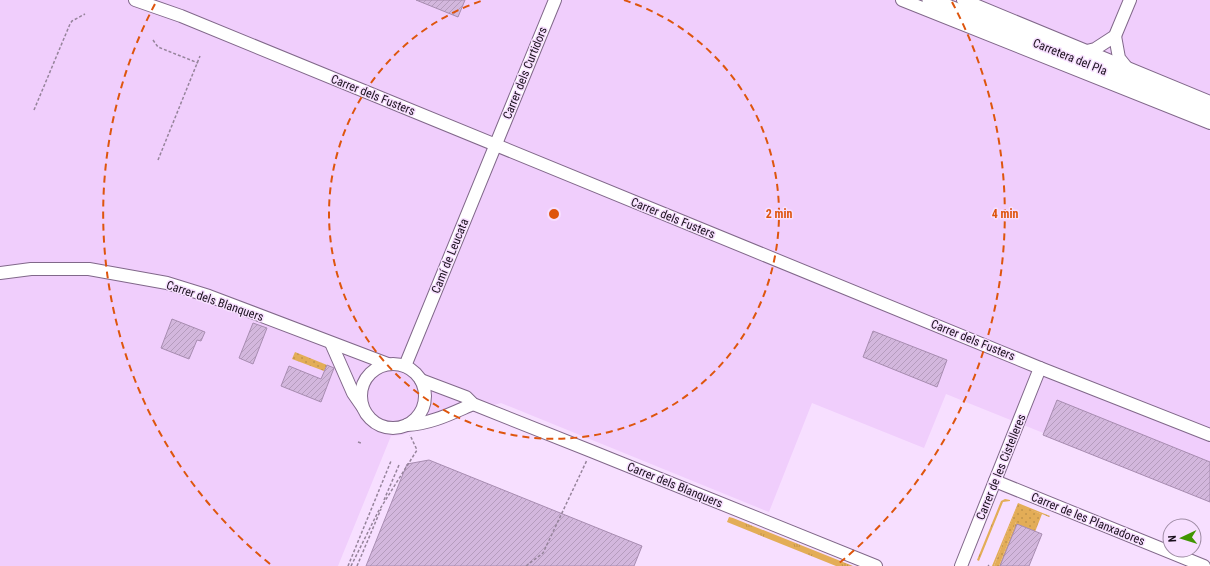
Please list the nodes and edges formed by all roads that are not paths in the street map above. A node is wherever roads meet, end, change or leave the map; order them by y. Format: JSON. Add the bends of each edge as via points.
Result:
{"nodes":[{"id":1,"x":135,"y":0,"type":"edge"},
{"id":2,"x":555,"y":0,"type":"edge"},
{"id":3,"x":902,"y":0,"type":"edge"},
{"id":4,"x":930,"y":0,"type":"edge"},
{"id":5,"x":963,"y":0,"type":"edge"},
{"id":6,"x":1130,"y":0,"type":"edge"},
{"id":7,"x":155,"y":3,"type":"edge"},
{"id":8,"x":1115,"y":36,"type":"junction"},
{"id":9,"x":1087,"y":51,"type":"junction"},
{"id":10,"x":1127,"y":68,"type":"junction"},
{"id":11,"x":1210,"y":102,"type":"edge"},
{"id":12,"x":1210,"y":113,"type":"edge"},
{"id":13,"x":1210,"y":123,"type":"edge"},
{"id":14,"x":496,"y":146,"type":"junction"},
{"id":15,"x":0,"y":273,"type":"edge"},
{"id":16,"x":331,"y":343,"type":"junction"},
{"id":17,"x":388,"y":364,"type":"junction"},
{"id":18,"x":405,"y":366,"type":"junction"},
{"id":19,"x":1040,"y":368,"type":"junction"},
{"id":20,"x":421,"y":380,"type":"junction"},
{"id":21,"x":473,"y":404,"type":"junction"},
{"id":22,"x":366,"y":412,"type":"junction"},
{"id":23,"x":406,"y":425,"type":"junction"},
{"id":24,"x":1210,"y":435,"type":"edge"},
{"id":25,"x":995,"y":481,"type":"junction"},
{"id":26,"x":876,"y":566,"type":"edge"},
{"id":27,"x":961,"y":566,"type":"edge"},
{"id":28,"x":1204,"y":566,"type":"edge"}],
"edges":[{"from":1,"to":7,"type":"street","name":"Carrer dels Fusters"},
{"from":2,"to":14,"type":"street","name":"Carrer dels Curtidors"},
{"from":3,"to":13,"type":"street"},
{"from":4,"to":12,"type":"main road","name":"Carretera del Pla"},
{"from":5,"to":9,"type":"street"},
{"from":6,"to":8,"type":"street"},
{"from":7,"to":14,"type":"street","name":"Carrer dels Fusters","via":[[201,25]]},
{"from":8,"to":9,"type":"street","via":[[1095,49]]},
{"from":8,"to":10,"type":"street","via":[[1119,58]]},
{"from":9,"to":10,"type":"street"},
{"from":10,"to":11,"type":"street"},
{"from":14,"to":18,"type":"street","name":"Camí de Leucata"},
{"from":14,"to":19,"type":"street","name":"Carrer dels Fusters"},
{"from":15,"to":16,"type":"street","name":"Carrer dels Blanquers","via":[[31,269],[89,269],[167,283],[209,296]]},
{"from":16,"to":17,"type":"street","name":"Carrer dels Blanquers"},
{"from":16,"to":22,"type":"street","via":[[353,393]]},
{"from":17,"to":18,"type":"street"},
{"from":17,"to":22,"type":"street","via":[[376,368],[364,382],[361,394]]},
{"from":18,"to":20,"type":"street"},
{"from":19,"to":24,"type":"street","name":"Carrer dels Fusters"},
{"from":19,"to":25,"type":"street","name":"Carrer de les Cistelleres"},
{"from":20,"to":21,"type":"street","name":"Carrer dels Blanquers","via":[[466,397]]},
{"from":20,"to":23,"type":"street","via":[[425,391],[423,408],[416,418]]},
{"from":21,"to":23,"type":"street","via":[[428,422]]},
{"from":21,"to":26,"type":"street","name":"Carrer dels Blanquers"},
{"from":22,"to":23,"type":"street","via":[[373,421],[383,426],[395,428]]},
{"from":25,"to":27,"type":"street","name":"Carrer de les Cistelleres"},
{"from":25,"to":28,"type":"street","name":"Carrer de les Planxadores"}]}
